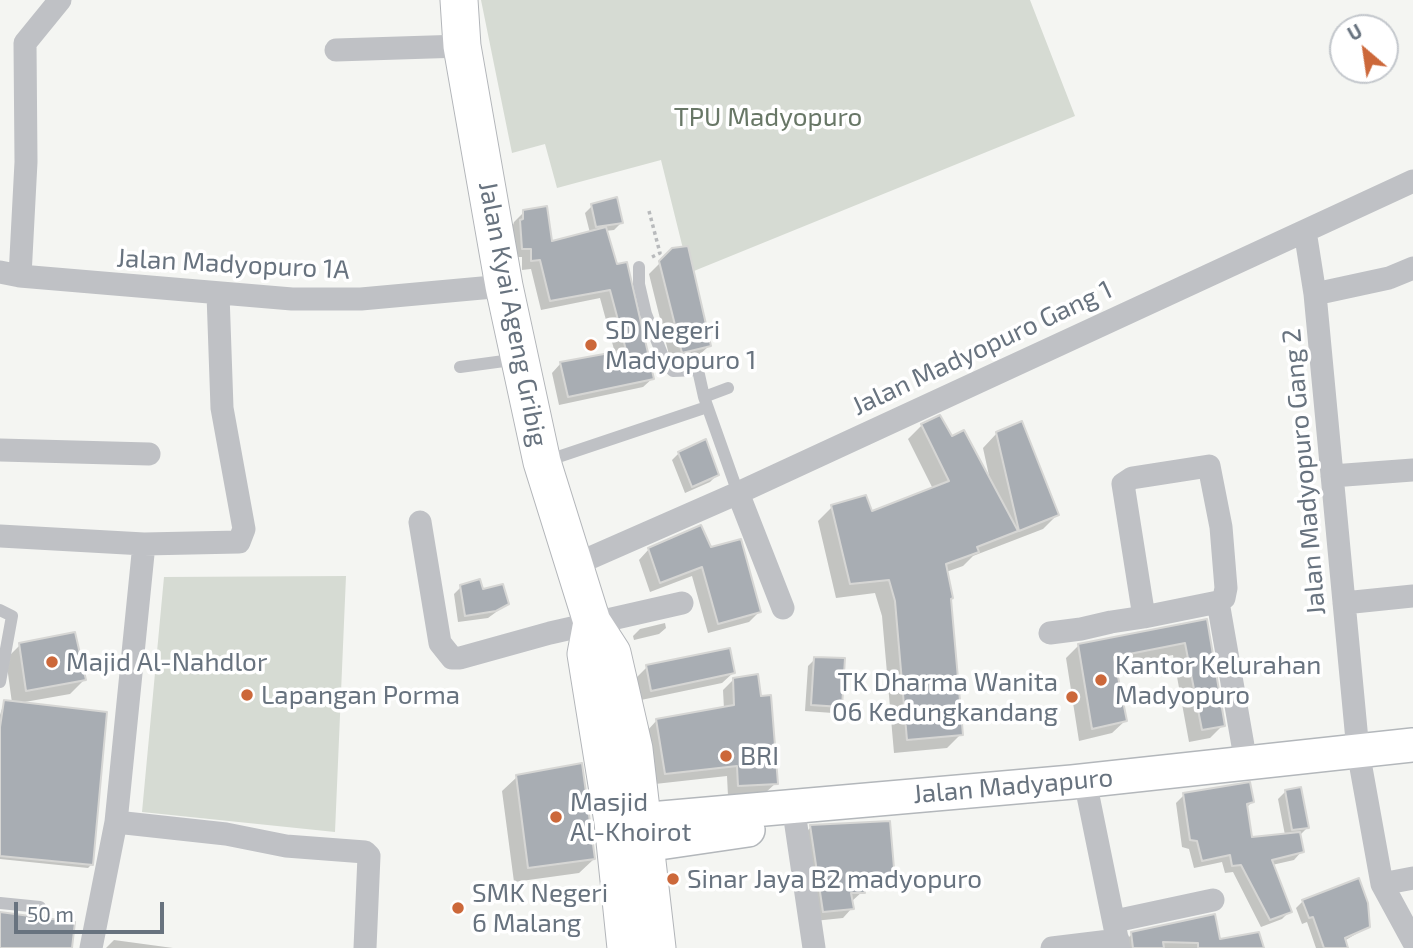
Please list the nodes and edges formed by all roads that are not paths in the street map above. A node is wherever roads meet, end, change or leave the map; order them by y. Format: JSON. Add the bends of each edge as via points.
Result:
{"nodes":[{"id":1,"x":60,"y":0,"type":"edge"},
{"id":2,"x":459,"y":0,"type":"edge"},
{"id":3,"x":463,"y":46,"type":"junction"},
{"id":4,"x":337,"y":50,"type":"dead end"},
{"id":5,"x":1413,"y":181,"type":"edge"},
{"id":6,"x":1305,"y":231,"type":"junction"},
{"id":7,"x":639,"y":267,"type":"road end"},
{"id":8,"x":1413,"y":268,"type":"edge"},
{"id":9,"x":10,"y":274,"type":"edge"},
{"id":10,"x":504,"y":286,"type":"junction"},
{"id":11,"x":218,"y":294,"type":"junction"},
{"id":12,"x":1315,"y":294,"type":"junction"},
{"id":13,"x":512,"y":360,"type":"junction"},
{"id":14,"x":460,"y":367,"type":"dead end"},
{"id":15,"x":728,"y":388,"type":"dead end"},
{"id":16,"x":705,"y":402,"type":"junction"},
{"id":17,"x":0,"y":450,"type":"edge"},
{"id":18,"x":149,"y":454,"type":"dead end"},
{"id":19,"x":542,"y":462,"type":"junction"},
{"id":20,"x":1413,"y":470,"type":"edge"},
{"id":21,"x":1332,"y":476,"type":"junction"},
{"id":22,"x":738,"y":493,"type":"junction"},
{"id":23,"x":420,"y":522,"type":"dead end"},
{"id":24,"x":0,"y":536,"type":"edge"},
{"id":25,"x":144,"y":544,"type":"junction"},
{"id":26,"x":574,"y":565,"type":"junction"},
{"id":27,"x":1413,"y":596,"type":"edge"},
{"id":28,"x":1218,"y":602,"type":"junction"},
{"id":29,"x":682,"y":603,"type":"dead end"},
{"id":30,"x":1344,"y":603,"type":"junction"},
{"id":31,"x":783,"y":608,"type":"dead end"},
{"id":32,"x":0,"y":610,"type":"edge"},
{"id":33,"x":1144,"y":617,"type":"junction"},
{"id":34,"x":592,"y":622,"type":"junction"},
{"id":35,"x":1050,"y":633,"type":"dead end"},
{"id":36,"x":0,"y":682,"type":"edge"},
{"id":37,"x":1413,"y":745,"type":"edge"},
{"id":38,"x":1358,"y":751,"type":"junction"},
{"id":39,"x":1246,"y":762,"type":"junction"},
{"id":40,"x":1085,"y":781,"type":"junction"},
{"id":41,"x":783,"y":806,"type":"junction"},
{"id":42,"x":117,"y":822,"type":"junction"},
{"id":43,"x":629,"y":834,"type":"junction"},
{"id":44,"x":1413,"y":878,"type":"edge"},
{"id":45,"x":1382,"y":884,"type":"junction"},
{"id":46,"x":1213,"y":900,"type":"dead end"},
{"id":47,"x":0,"y":903,"type":"edge"},
{"id":48,"x":40,"y":907,"type":"dead end"},
{"id":49,"x":1117,"y":936,"type":"edge"},
{"id":50,"x":1413,"y":942,"type":"edge"},
{"id":51,"x":91,"y":948,"type":"edge"},
{"id":52,"x":365,"y":948,"type":"edge"},
{"id":53,"x":626,"y":948,"type":"edge"},
{"id":54,"x":657,"y":948,"type":"edge"},
{"id":55,"x":814,"y":948,"type":"edge"},
{"id":56,"x":1052,"y":948,"type":"edge"}],
"edges":[{"from":1,"to":9,"type":"street","via":[[25,43],[26,162]]},
{"from":2,"to":3,"type":"main road","name":"Jalan Kyai Ageng Gribig"},
{"from":3,"to":4,"type":"street"},
{"from":3,"to":10,"type":"main road","name":"Jalan Kyai Ageng Gribig"},
{"from":5,"to":6,"type":"street","name":"Jalan Madyopuro Gang 1"},
{"from":6,"to":12,"type":"street","name":"Jalan Madyopuro Gang 2"},
{"from":6,"to":22,"type":"street","name":"Jalan Madyopuro Gang 1"},
{"from":7,"to":16,"type":"lane","via":[[646,314],[666,364],[673,371],[698,370]]},
{"from":8,"to":12,"type":"street","via":[[1389,278]]},
{"from":9,"to":11,"type":"street","name":"Jalan Madyopuro 1A"},
{"from":10,"to":11,"type":"street","name":"Jalan Madyopuro 1A","via":[[362,299]]},
{"from":10,"to":13,"type":"main road","name":"Jalan Kyai Ageng Gribig"},
{"from":11,"to":25,"type":"street","via":[[222,408],[243,537],[235,544]]},
{"from":12,"to":21,"type":"street","name":"Jalan Madyopuro Gang 2"},
{"from":13,"to":14,"type":"lane"},
{"from":13,"to":19,"type":"main road","name":"Jalan Kyai Ageng Gribig"},
{"from":15,"to":16,"type":"lane"},
{"from":16,"to":19,"type":"lane"},
{"from":16,"to":22,"type":"lane"},
{"from":17,"to":18,"type":"street"},
{"from":19,"to":26,"type":"main road","name":"Jalan Kyai Ageng Gribig"},
{"from":20,"to":21,"type":"street"},
{"from":21,"to":30,"type":"street","name":"Jalan Madyopuro Gang 2"},
{"from":22,"to":26,"type":"street","name":"Jalan Madyopuro Gang 1"},
{"from":22,"to":31,"type":"street"},
{"from":23,"to":34,"type":"street","via":[[440,643],[452,658]]},
{"from":24,"to":25,"type":"street"},
{"from":25,"to":42,"type":"street"},
{"from":26,"to":34,"type":"main road","name":"Jalan Kyai Ageng Gribig"},
{"from":27,"to":30,"type":"street"},
{"from":28,"to":33,"type":"street"},
{"from":28,"to":33,"type":"street","via":[[1226,588],[1222,527],[1211,468],[1132,478],[1123,484]]},
{"from":28,"to":39,"type":"street"},
{"from":29,"to":34,"type":"street"},
{"from":30,"to":38,"type":"street","name":"Jalan Madyopuro Gang 2"},
{"from":32,"to":36,"type":"lane","via":[[12,616]]},
{"from":33,"to":35,"type":"street"},
{"from":34,"to":43,"type":"main road","name":"Jalan Kyai Ageng Gribig","via":[[586,654]]},
{"from":37,"to":38,"type":"main road","name":"Jalan Madyapuro"},
{"from":38,"to":39,"type":"main road","name":"Jalan Madyapuro"},
{"from":38,"to":45,"type":"street","name":"Jalan Madyopuro Gang 2"},
{"from":39,"to":40,"type":"main road","name":"Jalan Madyapuro"},
{"from":40,"to":41,"type":"main road","name":"Jalan Madyapuro"},
{"from":40,"to":49,"type":"street"},
{"from":41,"to":43,"type":"main road","name":"Jalan Madyapuro"},
{"from":41,"to":55,"type":"street"},
{"from":42,"to":51,"type":"street"},
{"from":42,"to":52,"type":"street","via":[[286,846],[365,852],[369,856]]},
{"from":43,"to":53,"type":"main road","name":"Jalan Kyai Ageng Gribig"},
{"from":43,"to":54,"type":"main road","name":"Jalan Kyai Ageng Gribig"},
{"from":44,"to":45,"type":"street"},
{"from":45,"to":50,"type":"street","name":"Jalan Madyopuro Gang 2"},
{"from":46,"to":49,"type":"street"},
{"from":47,"to":48,"type":"lane"},
{"from":49,"to":56,"type":"street"}]}
